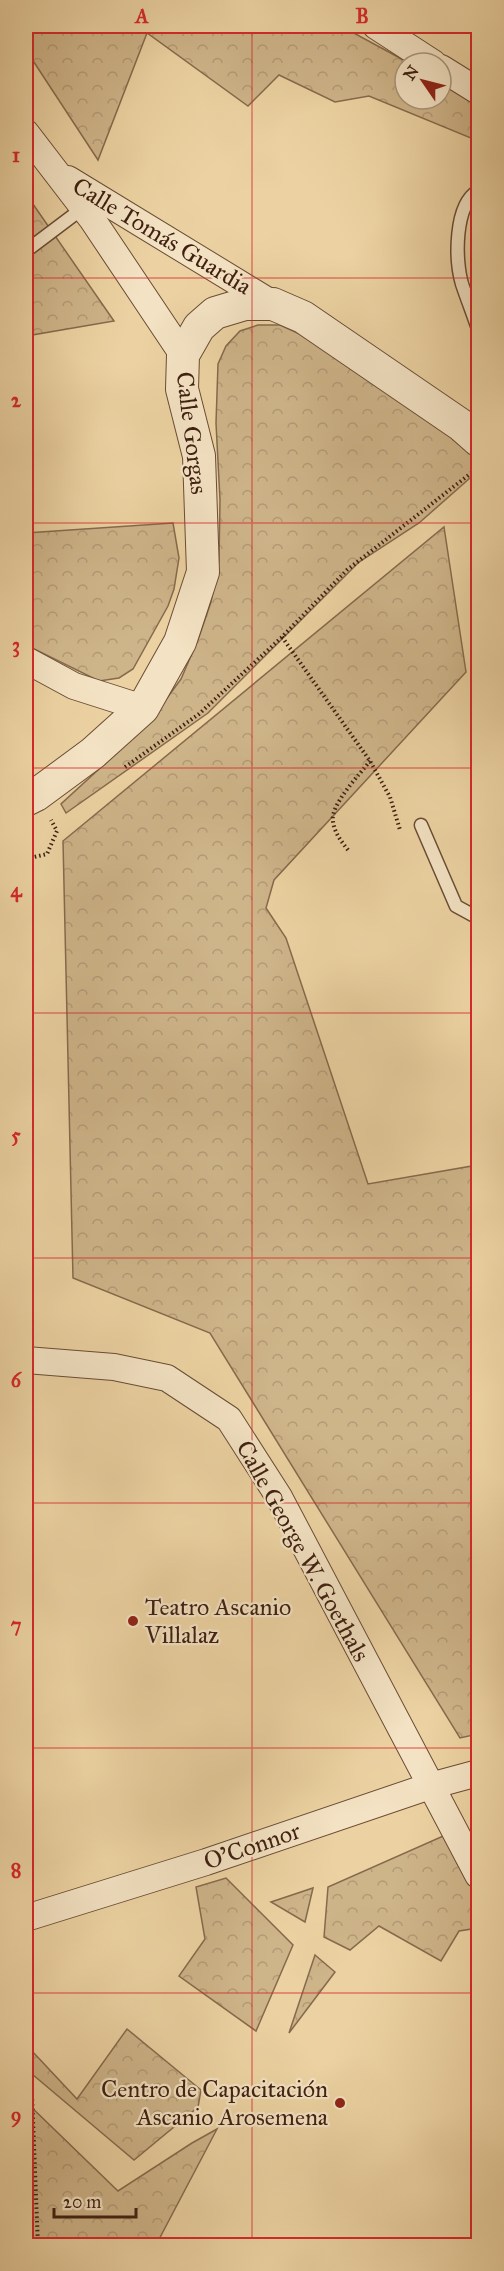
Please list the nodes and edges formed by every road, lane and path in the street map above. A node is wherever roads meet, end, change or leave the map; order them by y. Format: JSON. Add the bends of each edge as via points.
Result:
{"nodes":[{"id":1,"x":376,"y":26,"type":"edge"},
{"id":2,"x":415,"y":51,"type":"edge"},
{"id":3,"x":453,"y":75,"type":"edge"},
{"id":4,"x":478,"y":91,"type":"edge"},
{"id":5,"x":26,"y":133,"type":"edge"},
{"id":6,"x":52,"y":169,"type":"junction"},
{"id":7,"x":478,"y":191,"type":"edge"},
{"id":8,"x":83,"y":208,"type":"junction"},
{"id":9,"x":26,"y":251,"type":"edge"},
{"id":10,"x":273,"y":303,"type":"junction"},
{"id":11,"x":478,"y":329,"type":"edge"},
{"id":12,"x":183,"y":355,"type":"junction"},
{"id":13,"x":478,"y":440,"type":"edge"},
{"id":14,"x":478,"y":467,"type":"edge"},
{"id":15,"x":282,"y":637,"type":"junction"},
{"id":16,"x":26,"y":660,"type":"edge"},
{"id":17,"x":143,"y":708,"type":"junction"},
{"id":18,"x":370,"y":761,"type":"junction"},
{"id":19,"x":116,"y":774,"type":"dead end"},
{"id":20,"x":26,"y":800,"type":"edge"},
{"id":21,"x":60,"y":813,"type":"dead end"},
{"id":22,"x":51,"y":820,"type":"dead end"},
{"id":23,"x":421,"y":825,"type":"dead end"},
{"id":24,"x":400,"y":831,"type":"dead end"},
{"id":25,"x":348,"y":850,"type":"dead end"},
{"id":26,"x":478,"y":918,"type":"edge"},
{"id":27,"x":26,"y":1360,"type":"edge"},
{"id":28,"x":478,"y":1773,"type":"edge"},
{"id":29,"x":430,"y":1786,"type":"junction"},
{"id":30,"x":478,"y":1875,"type":"edge"},
{"id":31,"x":26,"y":1918,"type":"edge"},
{"id":32,"x":32,"y":2095,"type":"dead end"},
{"id":33,"x":38,"y":2246,"type":"edge"}],
"edges":[{"from":1,"to":2,"type":"street"},
{"from":3,"to":4,"type":"street"},
{"from":5,"to":6,"type":"street","name":"Calle Tomás Guardia"},
{"from":6,"to":8,"type":"street","name":"Calle Tomás Guardia"},
{"from":6,"to":10,"type":"street","name":"Calle Tomás Guardia"},
{"from":7,"to":11,"type":"lane","via":[[462,210],[458,256],[462,282]]},
{"from":8,"to":9,"type":"lane"},
{"from":8,"to":12,"type":"street","name":"Calle Tomás Guardia"},
{"from":10,"to":12,"type":"street","name":"Calle Gorgas","via":[[245,304],[215,314],[199,327]]},
{"from":10,"to":13,"type":"street","name":"Calle Gorgas","via":[[303,317]]},
{"from":12,"to":17,"type":"street","name":"Calle Gorgas","via":[[182,388],[200,456],[203,572],[180,642]]},
{"from":14,"to":15,"type":"path","via":[[347,570]]},
{"from":15,"to":18,"type":"path"},
{"from":15,"to":19,"type":"path","via":[[199,714]]},
{"from":16,"to":17,"type":"street","via":[[74,686]]},
{"from":17,"to":20,"type":"street","name":"Calle Gorgas","via":[[93,753]]},
{"from":18,"to":24,"type":"path","via":[[390,797]]},
{"from":18,"to":25,"type":"path","via":[[332,814],[338,837]]},
{"from":21,"to":22,"type":"path"},
{"from":23,"to":26,"type":"lane","via":[[456,906]]},
{"from":27,"to":29,"type":"street","name":"Calle George W. Goethals","via":[[114,1367],[167,1378],[229,1419],[279,1497]]},
{"from":28,"to":29,"type":"street","name":"O'Connor"},
{"from":29,"to":30,"type":"street","name":"Calle George W. Goethals"},
{"from":29,"to":31,"type":"street","name":"O'Connor"},
{"from":32,"to":33,"type":"path"}]}
